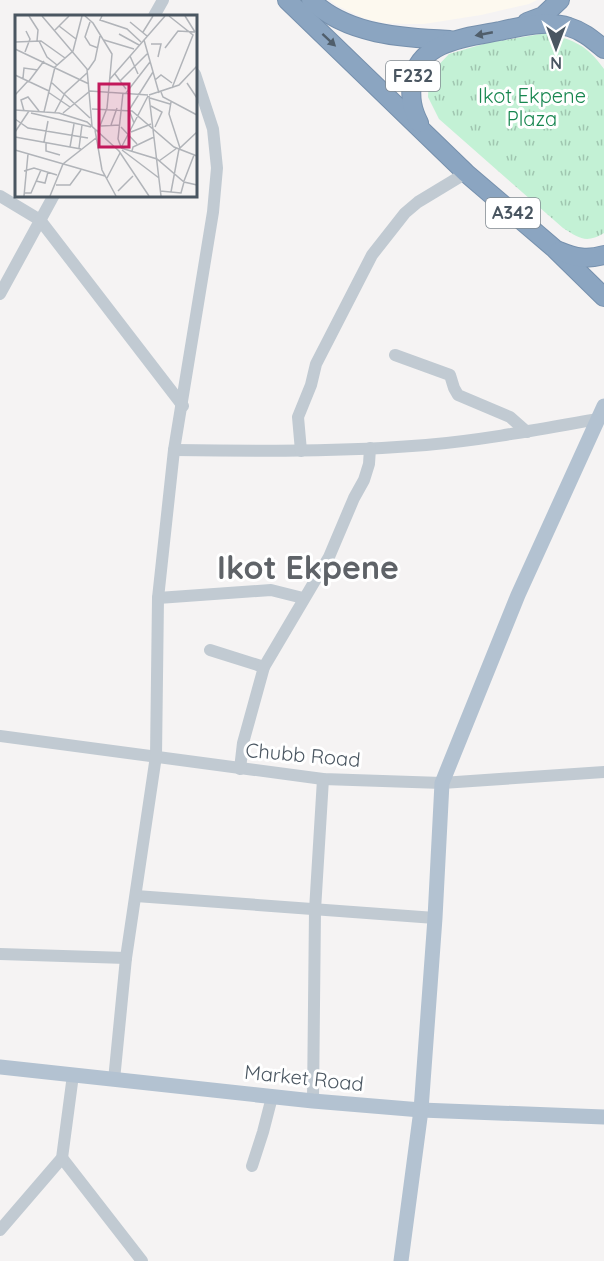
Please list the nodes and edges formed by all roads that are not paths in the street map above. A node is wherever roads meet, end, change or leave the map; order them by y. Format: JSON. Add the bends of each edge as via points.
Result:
{"nodes":[{"id":1,"x":287,"y":0,"type":"edge"},
{"id":2,"x":311,"y":0,"type":"edge"},
{"id":3,"x":560,"y":0,"type":"edge"},
{"id":4,"x":514,"y":28,"type":"junction"},
{"id":5,"x":454,"y":40,"type":"junction"},
{"id":6,"x":604,"y":49,"type":"edge"},
{"id":7,"x":196,"y":77,"type":"edge"},
{"id":8,"x":423,"y":129,"type":"junction"},
{"id":9,"x":466,"y":172,"type":"junction"},
{"id":10,"x":0,"y":196,"type":"edge"},
{"id":11,"x":53,"y":196,"type":"edge"},
{"id":12,"x":40,"y":220,"type":"junction"},
{"id":13,"x":555,"y":249,"type":"junction"},
{"id":14,"x":604,"y":255,"type":"edge"},
{"id":15,"x":1,"y":291,"type":"edge"},
{"id":16,"x":604,"y":297,"type":"edge"},
{"id":17,"x":395,"y":355,"type":"dead end"},
{"id":18,"x":183,"y":406,"type":"junction"},
{"id":19,"x":601,"y":412,"type":"edge"},
{"id":20,"x":527,"y":432,"type":"junction"},
{"id":21,"x":370,"y":448,"type":"junction"},
{"id":22,"x":174,"y":450,"type":"junction"},
{"id":23,"x":301,"y":451,"type":"junction"},
{"id":24,"x":158,"y":598,"type":"junction"},
{"id":25,"x":303,"y":598,"type":"junction"},
{"id":26,"x":210,"y":650,"type":"dead end"},
{"id":27,"x":264,"y":667,"type":"junction"},
{"id":28,"x":0,"y":736,"type":"edge"},
{"id":29,"x":156,"y":756,"type":"junction"},
{"id":30,"x":240,"y":769,"type":"junction"},
{"id":31,"x":604,"y":772,"type":"edge"},
{"id":32,"x":323,"y":779,"type":"junction"},
{"id":33,"x":442,"y":783,"type":"junction"},
{"id":34,"x":136,"y":896,"type":"junction"},
{"id":35,"x":315,"y":910,"type":"junction"},
{"id":36,"x":435,"y":918,"type":"junction"},
{"id":37,"x":0,"y":954,"type":"edge"},
{"id":38,"x":126,"y":958,"type":"junction"},
{"id":39,"x":0,"y":1067,"type":"edge"},
{"id":40,"x":73,"y":1075,"type":"junction"},
{"id":41,"x":114,"y":1080,"type":"junction"},
{"id":42,"x":272,"y":1097,"type":"junction"},
{"id":43,"x":313,"y":1101,"type":"junction"},
{"id":44,"x":421,"y":1110,"type":"junction"},
{"id":45,"x":604,"y":1118,"type":"edge"},
{"id":46,"x":62,"y":1158,"type":"junction"},
{"id":47,"x":252,"y":1166,"type":"dead end"},
{"id":48,"x":0,"y":1230,"type":"edge"},
{"id":49,"x":142,"y":1261,"type":"edge"},
{"id":50,"x":401,"y":1261,"type":"edge"}],
"edges":[{"from":1,"to":8,"type":"highway","number":"A342","one_way":true},
{"from":2,"to":5,"type":"highway","via":[[341,21],[377,32]]},
{"from":3,"to":4,"type":"highway","number":"F232","via":[[543,16]]},
{"from":4,"to":5,"type":"highway","number":"F232","one_way":true},
{"from":4,"to":6,"type":"highway","via":[[539,24],[567,26],[586,34]]},
{"from":5,"to":8,"type":"highway","number":"F232","via":[[435,48],[412,76],[412,110]]},
{"from":7,"to":18,"type":"street","via":[[213,129],[217,168]]},
{"from":8,"to":9,"type":"highway","number":"A342"},
{"from":9,"to":13,"type":"highway","number":"A342"},
{"from":9,"to":23,"type":"street","via":[[405,213],[356,282],[316,364],[298,417]]},
{"from":10,"to":12,"type":"street"},
{"from":11,"to":12,"type":"street"},
{"from":12,"to":15,"type":"street"},
{"from":12,"to":18,"type":"street"},
{"from":13,"to":14,"type":"highway","via":[[588,259]]},
{"from":13,"to":16,"type":"highway","number":"A342"},
{"from":17,"to":20,"type":"street","via":[[450,375],[458,394],[510,417]]},
{"from":18,"to":22,"type":"street"},
{"from":19,"to":20,"type":"street"},
{"from":19,"to":33,"type":"main road","via":[[518,595]]},
{"from":20,"to":21,"type":"street"},
{"from":21,"to":23,"type":"street"},
{"from":21,"to":25,"type":"street","via":[[364,480],[328,558]]},
{"from":22,"to":23,"type":"street"},
{"from":22,"to":24,"type":"street"},
{"from":24,"to":25,"type":"street","via":[[271,590]]},
{"from":24,"to":29,"type":"street"},
{"from":25,"to":27,"type":"street"},
{"from":26,"to":27,"type":"street"},
{"from":27,"to":30,"type":"street","via":[[243,743]]},
{"from":28,"to":29,"type":"street","name":"Chubb Road"},
{"from":29,"to":30,"type":"street","name":"Chubb Road"},
{"from":29,"to":34,"type":"street"},
{"from":30,"to":32,"type":"street","name":"Chubb Road"},
{"from":31,"to":33,"type":"street","name":"Chubb Road"},
{"from":32,"to":33,"type":"street","name":"Chubb Road"},
{"from":32,"to":35,"type":"street"},
{"from":33,"to":36,"type":"main road"},
{"from":34,"to":35,"type":"street"},
{"from":34,"to":38,"type":"street"},
{"from":35,"to":36,"type":"street"},
{"from":35,"to":43,"type":"street"},
{"from":36,"to":44,"type":"main road"},
{"from":37,"to":38,"type":"street"},
{"from":38,"to":41,"type":"street"},
{"from":39,"to":40,"type":"main road","name":"Market Road"},
{"from":40,"to":41,"type":"main road","name":"Market Road"},
{"from":40,"to":46,"type":"street"},
{"from":41,"to":42,"type":"main road","name":"Market Road"},
{"from":42,"to":43,"type":"main road","name":"Market Road"},
{"from":42,"to":47,"type":"street"},
{"from":43,"to":44,"type":"main road","name":"Market Road"},
{"from":44,"to":45,"type":"main road","name":"Market Road"},
{"from":44,"to":50,"type":"main road"},
{"from":46,"to":48,"type":"street"},
{"from":46,"to":49,"type":"street"}]}
